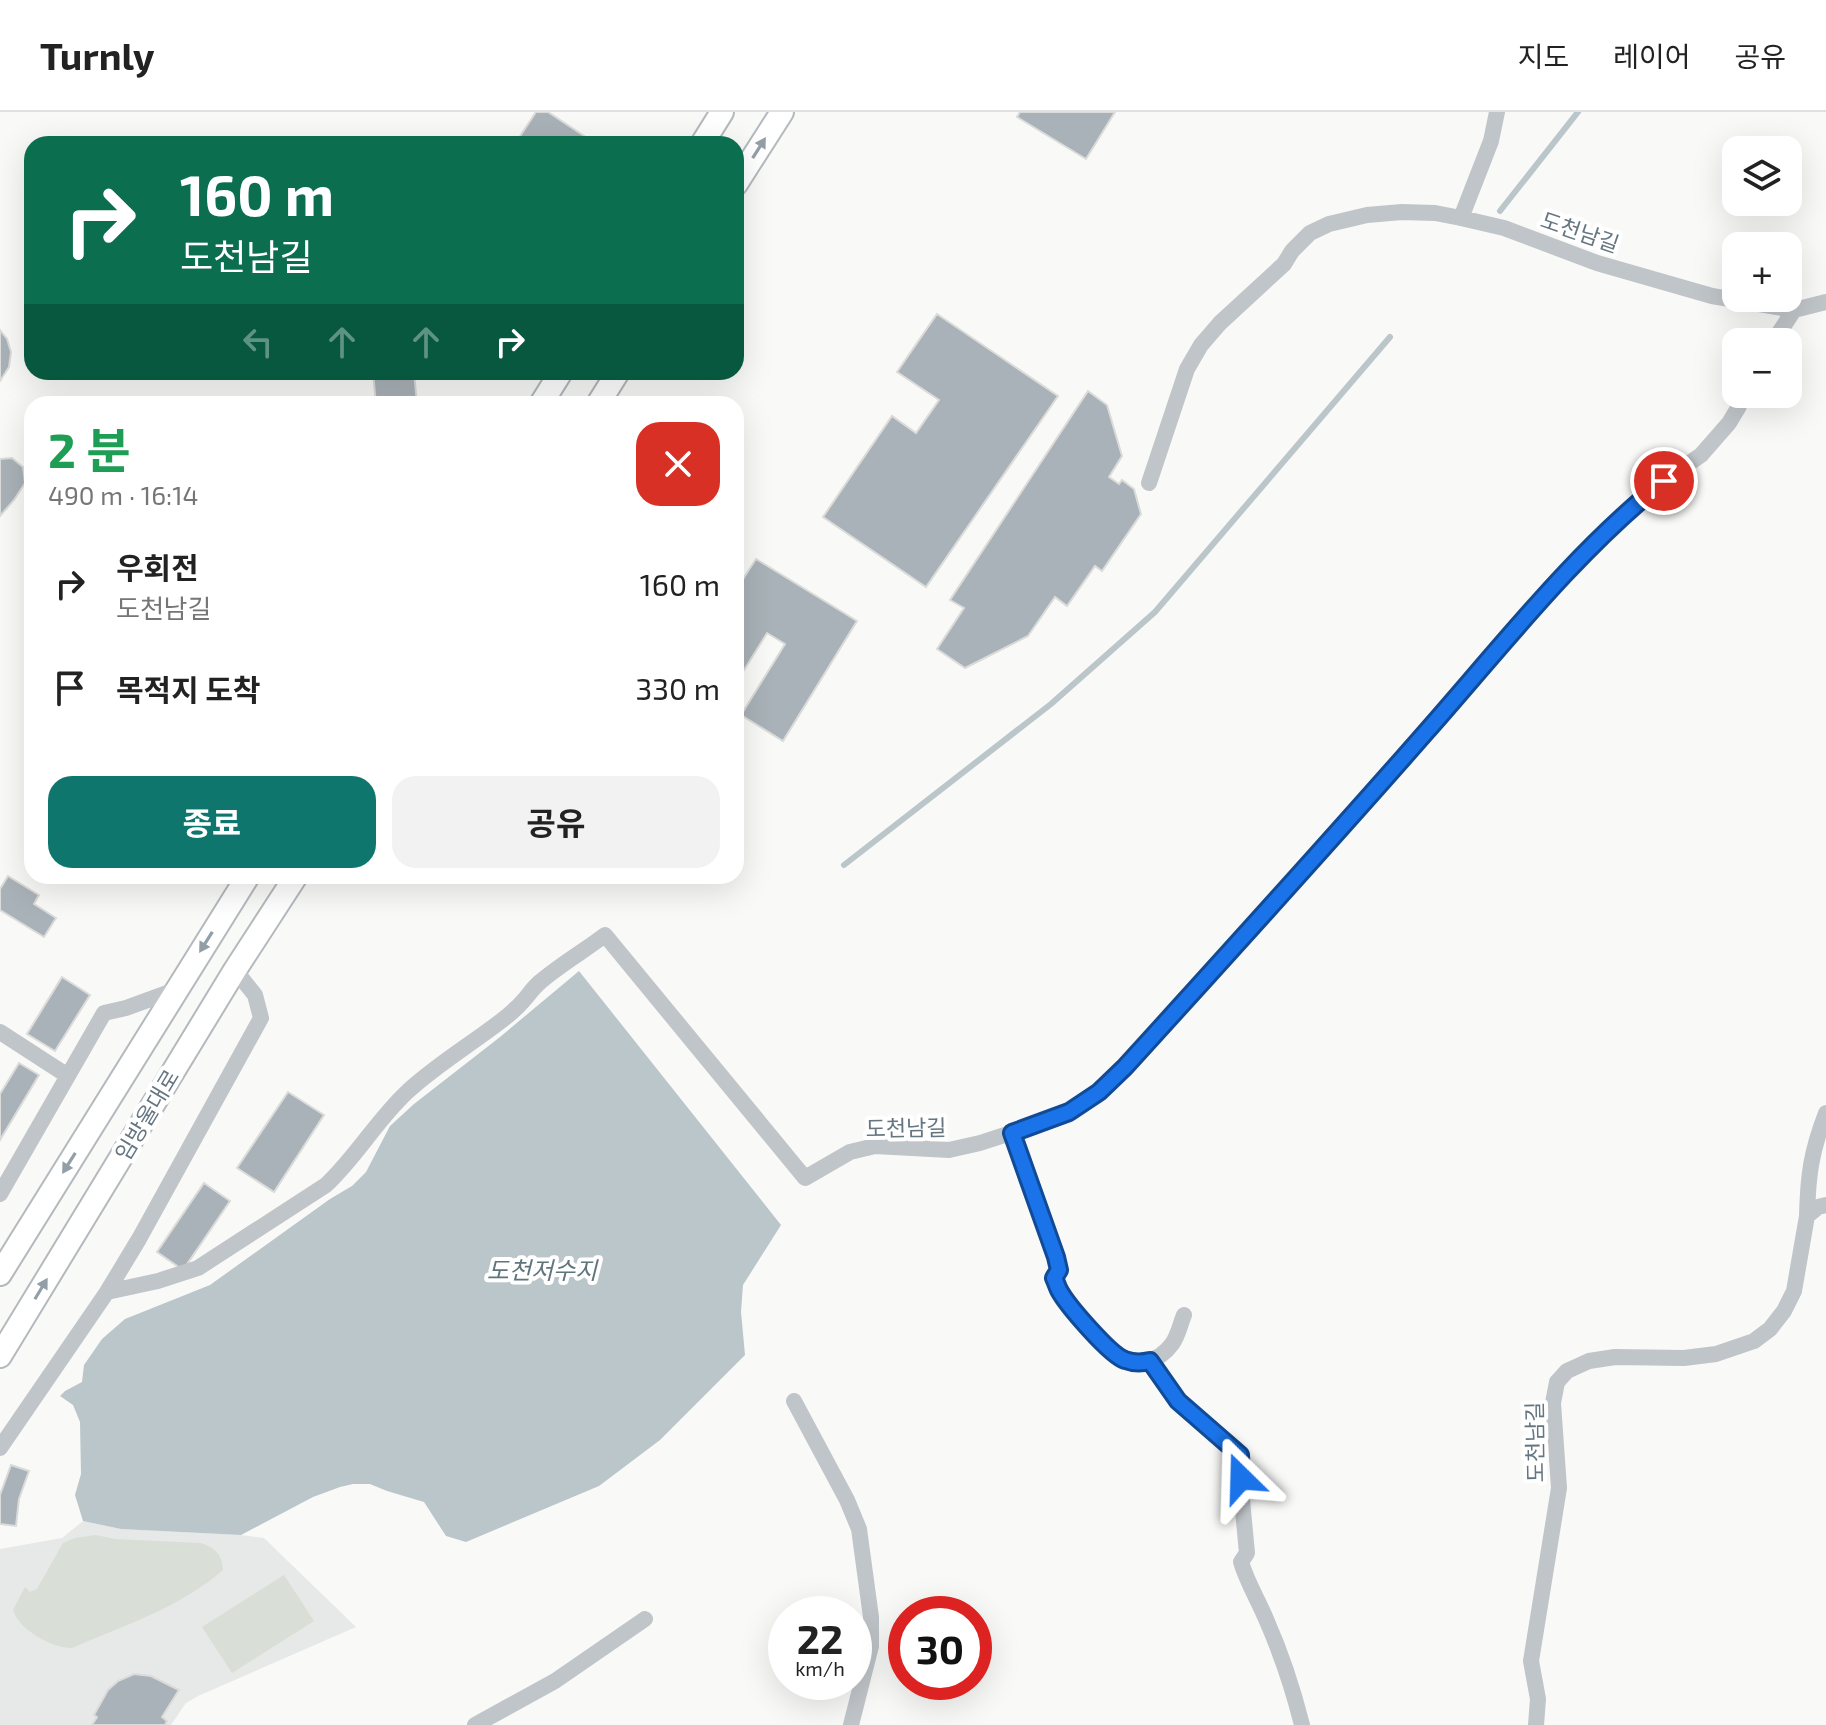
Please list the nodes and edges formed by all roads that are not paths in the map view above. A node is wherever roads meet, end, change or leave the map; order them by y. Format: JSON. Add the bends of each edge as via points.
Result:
{"nodes":[{"id":1,"x":722,"y":112,"type":"edge"},
{"id":2,"x":782,"y":112,"type":"edge"},
{"id":3,"x":1497,"y":112,"type":"edge"},
{"id":4,"x":707,"y":136,"type":"edge"},
{"id":5,"x":744,"y":171,"type":"edge"},
{"id":6,"x":1461,"y":218,"type":"junction"},
{"id":7,"x":1722,"y":298,"type":"edge"},
{"id":8,"x":1826,"y":302,"type":"edge"},
{"id":9,"x":1802,"y":308,"type":"edge"},
{"id":10,"x":1738,"y":408,"type":"edge"},
{"id":11,"x":1149,"y":483,"type":"dead end"},
{"id":12,"x":243,"y":884,"type":"edge"},
{"id":13,"x":291,"y":884,"type":"edge"},
{"id":14,"x":235,"y":970,"type":"junction"},
{"id":15,"x":178,"y":989,"type":"junction"},
{"id":16,"x":0,"y":1032,"type":"edge"},
{"id":17,"x":68,"y":1076,"type":"junction"},
{"id":18,"x":1826,"y":1113,"type":"edge"},
{"id":19,"x":1012,"y":1133,"type":"junction"},
{"id":20,"x":0,"y":1194,"type":"edge"},
{"id":21,"x":1826,"y":1205,"type":"edge"},
{"id":22,"x":1807,"y":1216,"type":"junction"},
{"id":23,"x":0,"y":1274,"type":"edge"},
{"id":24,"x":107,"y":1292,"type":"junction"},
{"id":25,"x":1184,"y":1315,"type":"dead end"},
{"id":26,"x":0,"y":1356,"type":"edge"},
{"id":27,"x":1150,"y":1361,"type":"junction"},
{"id":28,"x":794,"y":1401,"type":"dead end"},
{"id":29,"x":0,"y":1448,"type":"edge"},
{"id":30,"x":645,"y":1619,"type":"dead end"},
{"id":31,"x":475,"y":1725,"type":"edge"},
{"id":32,"x":851,"y":1725,"type":"edge"},
{"id":33,"x":1302,"y":1725,"type":"edge"},
{"id":34,"x":1536,"y":1725,"type":"edge"}],
"edges":[{"from":1,"to":4,"type":"main road"},
{"from":5,"to":2,"type":"main road","one_way":true},
{"from":3,"to":6,"type":"street"},
{"from":6,"to":7,"type":"street","name":"도천남길"},
{"from":6,"to":11,"type":"street","name":"도천남길","via":[[1435,213],[1367,215],[1310,233],[1201,345],[1187,369]]},
{"from":8,"to":9,"type":"street","name":"도천남길"},
{"from":10,"to":19,"type":"street","name":"도천남길","via":[[1701,455],[1635,504],[1577,560],[1125,1067],[1069,1112]]},
{"from":12,"to":15,"type":"main road","name":"임방울대로","one_way":true},
{"from":13,"to":14,"type":"main road","name":"임방울대로"},
{"from":14,"to":24,"type":"street","via":[[255,995],[261,1018]]},
{"from":26,"to":14,"type":"main road","name":"임방울대로","one_way":true},
{"from":15,"to":17,"type":"street","via":[[104,1013]]},
{"from":15,"to":23,"type":"main road","name":"임방울대로","one_way":true},
{"from":16,"to":17,"type":"street"},
{"from":17,"to":20,"type":"street"},
{"from":18,"to":22,"type":"street","via":[[1808,1175]]},
{"from":19,"to":24,"type":"street","name":"도천남길","via":[[949,1150],[875,1146],[850,1152],[805,1178],[605,935],[559,966],[504,1018],[409,1091],[326,1185],[198,1268]]},
{"from":19,"to":27,"type":"street","via":[[1056,1257],[1059,1291],[1116,1356]]},
{"from":21,"to":22,"type":"street"},
{"from":22,"to":34,"type":"street","name":"도천남길","via":[[1794,1291],[1770,1329],[1754,1341],[1705,1356],[1589,1361],[1557,1382],[1553,1403],[1559,1488],[1531,1661],[1538,1699]]},
{"from":24,"to":29,"type":"street"},
{"from":25,"to":27,"type":"street","via":[[1173,1343]]},
{"from":27,"to":33,"type":"street","via":[[1178,1401],[1240,1455],[1247,1553],[1241,1562],[1281,1657]]},
{"from":28,"to":32,"type":"street","via":[[859,1529],[871,1646]]},
{"from":30,"to":31,"type":"street","via":[[555,1681]]}]}
